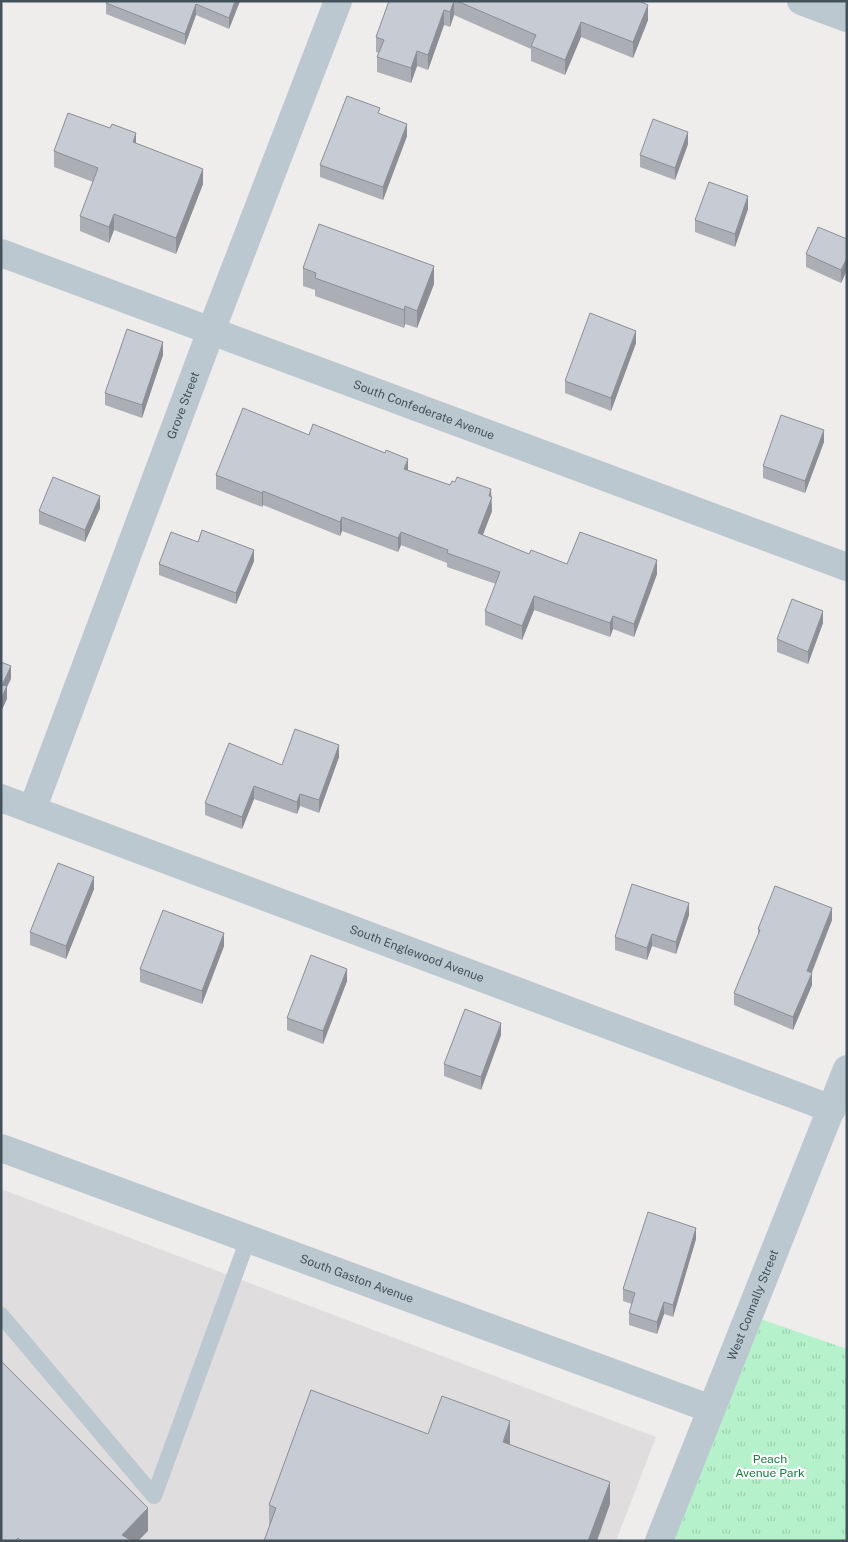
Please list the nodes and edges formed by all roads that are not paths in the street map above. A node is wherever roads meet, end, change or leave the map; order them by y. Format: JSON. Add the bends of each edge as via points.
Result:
{"nodes":[{"id":1,"x":338,"y":1,"type":"edge"},
{"id":2,"x":800,"y":1,"type":"edge"},
{"id":3,"x":847,"y":18,"type":"edge"},
{"id":4,"x":1,"y":253,"type":"edge"},
{"id":5,"x":211,"y":331,"type":"junction"},
{"id":6,"x":847,"y":567,"type":"edge"},
{"id":7,"x":1,"y":798,"type":"edge"},
{"id":8,"x":32,"y":810,"type":"junction"},
{"id":9,"x":847,"y":1069,"type":"edge"},
{"id":10,"x":832,"y":1109,"type":"junction"},
{"id":11,"x":1,"y":1148,"type":"edge"},
{"id":12,"x":248,"y":1239,"type":"junction"},
{"id":13,"x":1,"y":1315,"type":"edge"},
{"id":14,"x":711,"y":1409,"type":"junction"},
{"id":15,"x":660,"y":1541,"type":"edge"}],
"edges":[{"from":1,"to":5,"type":"street","name":"Grove Street"},
{"from":2,"to":3,"type":"street"},
{"from":4,"to":5,"type":"street","name":"South Confederate Avenue"},
{"from":5,"to":6,"type":"street","name":"South Confederate Avenue"},
{"from":5,"to":8,"type":"street","name":"Grove Street"},
{"from":7,"to":8,"type":"street","name":"South Englewood Avenue"},
{"from":8,"to":10,"type":"street","name":"South Englewood Avenue"},
{"from":9,"to":10,"type":"street","name":"West Connally Street"},
{"from":10,"to":14,"type":"street","name":"West Connally Street"},
{"from":11,"to":12,"type":"street","name":"South Gaston Avenue"},
{"from":12,"to":13,"type":"lane","via":[[154,1496]]},
{"from":12,"to":14,"type":"street","name":"South Gaston Avenue"},
{"from":14,"to":15,"type":"street","name":"West Connally Street"}]}
